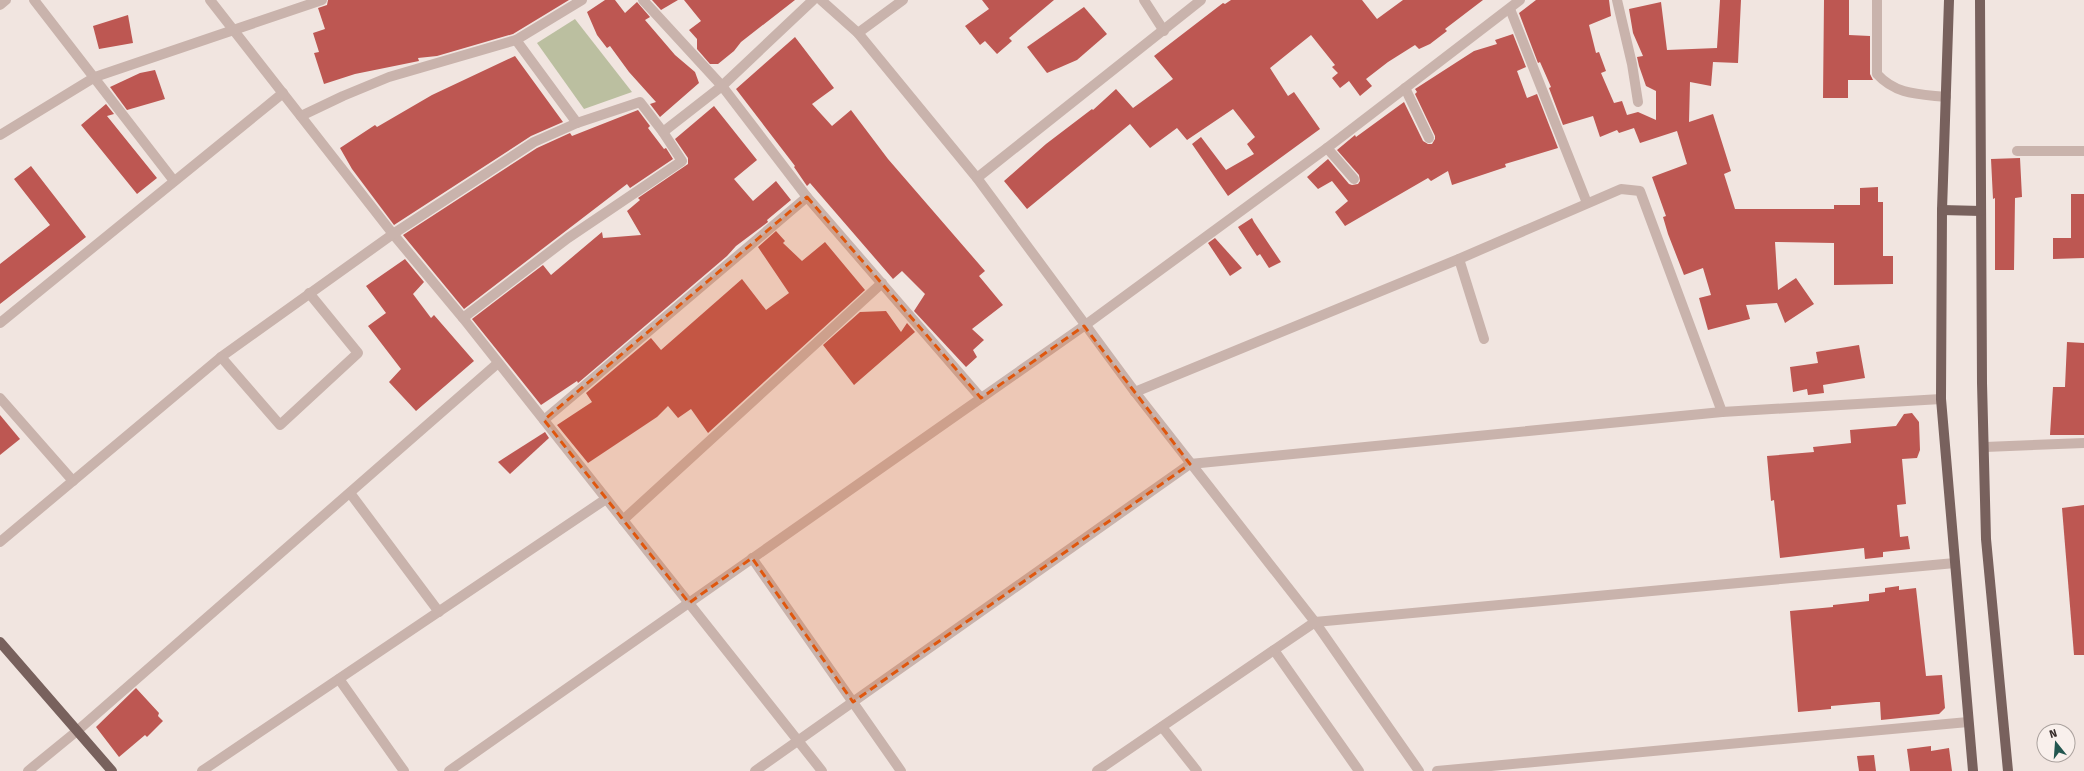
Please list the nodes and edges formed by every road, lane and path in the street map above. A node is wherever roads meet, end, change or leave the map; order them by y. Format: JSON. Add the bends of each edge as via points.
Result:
{"nodes":[{"id":1,"x":6,"y":0,"type":"edge"},
{"id":2,"x":34,"y":0,"type":"edge"},
{"id":3,"x":210,"y":0,"type":"edge"},
{"id":4,"x":322,"y":0,"type":"edge"},
{"id":5,"x":582,"y":0,"type":"edge"},
{"id":6,"x":643,"y":0,"type":"edge"},
{"id":7,"x":813,"y":0,"type":"edge"},
{"id":8,"x":821,"y":0,"type":"edge"},
{"id":9,"x":904,"y":0,"type":"edge"},
{"id":10,"x":1144,"y":0,"type":"edge"},
{"id":11,"x":1201,"y":0,"type":"edge"},
{"id":12,"x":1520,"y":0,"type":"edge"},
{"id":13,"x":1618,"y":0,"type":"edge"},
{"id":14,"x":1877,"y":0,"type":"edge"},
{"id":15,"x":1949,"y":0,"type":"edge"},
{"id":16,"x":1980,"y":0,"type":"edge"},
{"id":17,"x":0,"y":5,"type":"edge"},
{"id":18,"x":1510,"y":9,"type":"junction"},
{"id":19,"x":234,"y":30,"type":"junction"},
{"id":20,"x":1164,"y":31,"type":"junction"},
{"id":21,"x":858,"y":33,"type":"junction"},
{"id":22,"x":516,"y":40,"type":"junction"},
{"id":23,"x":95,"y":77,"type":"junction"},
{"id":24,"x":722,"y":86,"type":"junction"},
{"id":25,"x":1405,"y":88,"type":"junction"},
{"id":26,"x":283,"y":93,"type":"junction"},
{"id":27,"x":1946,"y":97,"type":"junction"},
{"id":28,"x":1638,"y":102,"type":"dead end"},
{"id":29,"x":301,"y":116,"type":"junction"},
{"id":30,"x":577,"y":123,"type":"junction"},
{"id":31,"x":664,"y":132,"type":"junction"},
{"id":32,"x":0,"y":135,"type":"edge"},
{"id":33,"x":1429,"y":138,"type":"dead end"},
{"id":34,"x":1327,"y":148,"type":"junction"},
{"id":35,"x":2017,"y":151,"type":"dead end"},
{"id":36,"x":2084,"y":151,"type":"edge"},
{"id":37,"x":977,"y":178,"type":"junction"},
{"id":38,"x":1354,"y":179,"type":"dead end"},
{"id":39,"x":174,"y":181,"type":"junction"},
{"id":40,"x":807,"y":196,"type":"junction"},
{"id":41,"x":1587,"y":203,"type":"junction"},
{"id":42,"x":1942,"y":210,"type":"junction"},
{"id":43,"x":1981,"y":211,"type":"junction"},
{"id":44,"x":393,"y":234,"type":"junction"},
{"id":45,"x":1459,"y":259,"type":"junction"},
{"id":46,"x":882,"y":283,"type":"junction"},
{"id":47,"x":309,"y":293,"type":"junction"},
{"id":48,"x":463,"y":318,"type":"junction"},
{"id":49,"x":0,"y":323,"type":"edge"},
{"id":50,"x":1084,"y":326,"type":"junction"},
{"id":51,"x":1484,"y":339,"type":"dead end"},
{"id":52,"x":222,"y":357,"type":"junction"},
{"id":53,"x":498,"y":363,"type":"junction"},
{"id":54,"x":1134,"y":392,"type":"junction"},
{"id":55,"x":0,"y":398,"type":"edge"},
{"id":56,"x":981,"y":398,"type":"junction"},
{"id":57,"x":1941,"y":399,"type":"junction"},
{"id":58,"x":1722,"y":412,"type":"junction"},
{"id":59,"x":544,"y":420,"type":"junction"},
{"id":60,"x":2084,"y":443,"type":"edge"},
{"id":61,"x":1985,"y":447,"type":"junction"},
{"id":62,"x":1190,"y":464,"type":"junction"},
{"id":63,"x":73,"y":481,"type":"junction"},
{"id":64,"x":350,"y":493,"type":"junction"},
{"id":65,"x":606,"y":499,"type":"junction"},
{"id":66,"x":623,"y":520,"type":"junction"},
{"id":67,"x":0,"y":542,"type":"edge"},
{"id":68,"x":752,"y":558,"type":"junction"},
{"id":69,"x":1955,"y":563,"type":"junction"},
{"id":70,"x":689,"y":603,"type":"junction"},
{"id":71,"x":439,"y":612,"type":"junction"},
{"id":72,"x":1315,"y":622,"type":"junction"},
{"id":73,"x":0,"y":642,"type":"edge"},
{"id":74,"x":1274,"y":650,"type":"junction"},
{"id":75,"x":339,"y":679,"type":"junction"},
{"id":76,"x":853,"y":702,"type":"junction"},
{"id":77,"x":1968,"y":722,"type":"junction"},
{"id":78,"x":1162,"y":727,"type":"junction"},
{"id":79,"x":77,"y":731,"type":"junction"},
{"id":80,"x":798,"y":740,"type":"junction"},
{"id":81,"x":462,"y":767,"type":"edge"},
{"id":82,"x":28,"y":771,"type":"edge"},
{"id":83,"x":112,"y":771,"type":"edge"},
{"id":84,"x":202,"y":771,"type":"edge"},
{"id":85,"x":404,"y":771,"type":"edge"},
{"id":86,"x":449,"y":771,"type":"edge"},
{"id":87,"x":755,"y":771,"type":"edge"},
{"id":88,"x":822,"y":771,"type":"edge"},
{"id":89,"x":901,"y":771,"type":"edge"},
{"id":90,"x":1097,"y":771,"type":"edge"},
{"id":91,"x":1196,"y":771,"type":"edge"},
{"id":92,"x":1359,"y":771,"type":"edge"},
{"id":93,"x":1418,"y":771,"type":"edge"},
{"id":94,"x":1437,"y":771,"type":"edge"},
{"id":95,"x":1973,"y":771,"type":"edge"},
{"id":96,"x":2008,"y":771,"type":"edge"}],
"edges":[{"from":1,"to":17,"type":"street"},
{"from":2,"to":23,"type":"street"},
{"from":3,"to":19,"type":"street"},
{"from":4,"to":19,"type":"street"},
{"from":5,"to":22,"type":"street"},
{"from":6,"to":24,"type":"street"},
{"from":7,"to":24,"type":"street"},
{"from":8,"to":21,"type":"street"},
{"from":9,"to":21,"type":"street"},
{"from":10,"to":20,"type":"street"},
{"from":11,"to":20,"type":"street"},
{"from":12,"to":18,"type":"street"},
{"from":13,"to":28,"type":"street"},
{"from":14,"to":27,"type":"street","via":[[1877,74],[1885,83],[1901,91]]},
{"from":15,"to":27,"type":"main road"},
{"from":16,"to":43,"type":"main road"},
{"from":18,"to":25,"type":"street"},
{"from":18,"to":41,"type":"street"},
{"from":19,"to":23,"type":"street"},
{"from":19,"to":26,"type":"street"},
{"from":20,"to":37,"type":"street"},
{"from":21,"to":37,"type":"street"},
{"from":22,"to":29,"type":"street","via":[[389,77]]},
{"from":22,"to":30,"type":"street"},
{"from":23,"to":32,"type":"street"},
{"from":23,"to":39,"type":"street"},
{"from":24,"to":31,"type":"street"},
{"from":24,"to":40,"type":"street"},
{"from":25,"to":33,"type":"street"},
{"from":25,"to":34,"type":"street"},
{"from":26,"to":29,"type":"street"},
{"from":26,"to":39,"type":"street"},
{"from":27,"to":42,"type":"main road"},
{"from":29,"to":44,"type":"street"},
{"from":30,"to":31,"type":"street","via":[[640,102]]},
{"from":30,"to":44,"type":"street","via":[[534,142]]},
{"from":31,"to":48,"type":"street","via":[[682,161],[568,238]]},
{"from":34,"to":38,"type":"street"},
{"from":34,"to":50,"type":"street"},
{"from":35,"to":36,"type":"street"},
{"from":37,"to":50,"type":"street"},
{"from":39,"to":49,"type":"street"},
{"from":40,"to":46,"type":"street"},
{"from":40,"to":59,"type":"street"},
{"from":41,"to":45,"type":"street"},
{"from":41,"to":58,"type":"street","via":[[1621,189],[1640,190]]},
{"from":42,"to":43,"type":"main road"},
{"from":42,"to":57,"type":"main road"},
{"from":43,"to":61,"type":"main road"},
{"from":44,"to":47,"type":"street"},
{"from":44,"to":48,"type":"street"},
{"from":45,"to":51,"type":"street"},
{"from":45,"to":54,"type":"street"},
{"from":46,"to":56,"type":"street"},
{"from":46,"to":66,"type":"street"},
{"from":47,"to":52,"type":"street"},
{"from":47,"to":52,"type":"street","via":[[358,353],[280,425]]},
{"from":48,"to":53,"type":"street"},
{"from":50,"to":54,"type":"street"},
{"from":50,"to":56,"type":"street"},
{"from":52,"to":63,"type":"street"},
{"from":53,"to":59,"type":"street"},
{"from":53,"to":64,"type":"street"},
{"from":54,"to":62,"type":"street"},
{"from":55,"to":63,"type":"street"},
{"from":56,"to":68,"type":"street"},
{"from":57,"to":58,"type":"street"},
{"from":57,"to":69,"type":"main road"},
{"from":58,"to":62,"type":"street"},
{"from":59,"to":65,"type":"street"},
{"from":60,"to":61,"type":"street"},
{"from":61,"to":96,"type":"main road","via":[[1986,539]]},
{"from":62,"to":72,"type":"street"},
{"from":62,"to":76,"type":"street"},
{"from":63,"to":67,"type":"street"},
{"from":64,"to":71,"type":"street"},
{"from":64,"to":79,"type":"street"},
{"from":65,"to":66,"type":"street"},
{"from":65,"to":71,"type":"street"},
{"from":66,"to":70,"type":"street"},
{"from":68,"to":70,"type":"street"},
{"from":68,"to":76,"type":"street"},
{"from":69,"to":72,"type":"street"},
{"from":69,"to":77,"type":"main road"},
{"from":70,"to":80,"type":"street"},
{"from":70,"to":81,"type":"street"},
{"from":71,"to":75,"type":"street"},
{"from":72,"to":74,"type":"street"},
{"from":72,"to":93,"type":"street"},
{"from":73,"to":79,"type":"main road"},
{"from":74,"to":78,"type":"street"},
{"from":74,"to":92,"type":"street"},
{"from":75,"to":84,"type":"street"},
{"from":75,"to":85,"type":"street"},
{"from":76,"to":80,"type":"street"},
{"from":76,"to":89,"type":"street"},
{"from":77,"to":94,"type":"street"},
{"from":77,"to":95,"type":"main road"},
{"from":78,"to":90,"type":"street"},
{"from":78,"to":91,"type":"street"},
{"from":79,"to":82,"type":"street"},
{"from":79,"to":83,"type":"main road"},
{"from":80,"to":87,"type":"street"},
{"from":80,"to":88,"type":"street"},
{"from":81,"to":86,"type":"street"}]}
